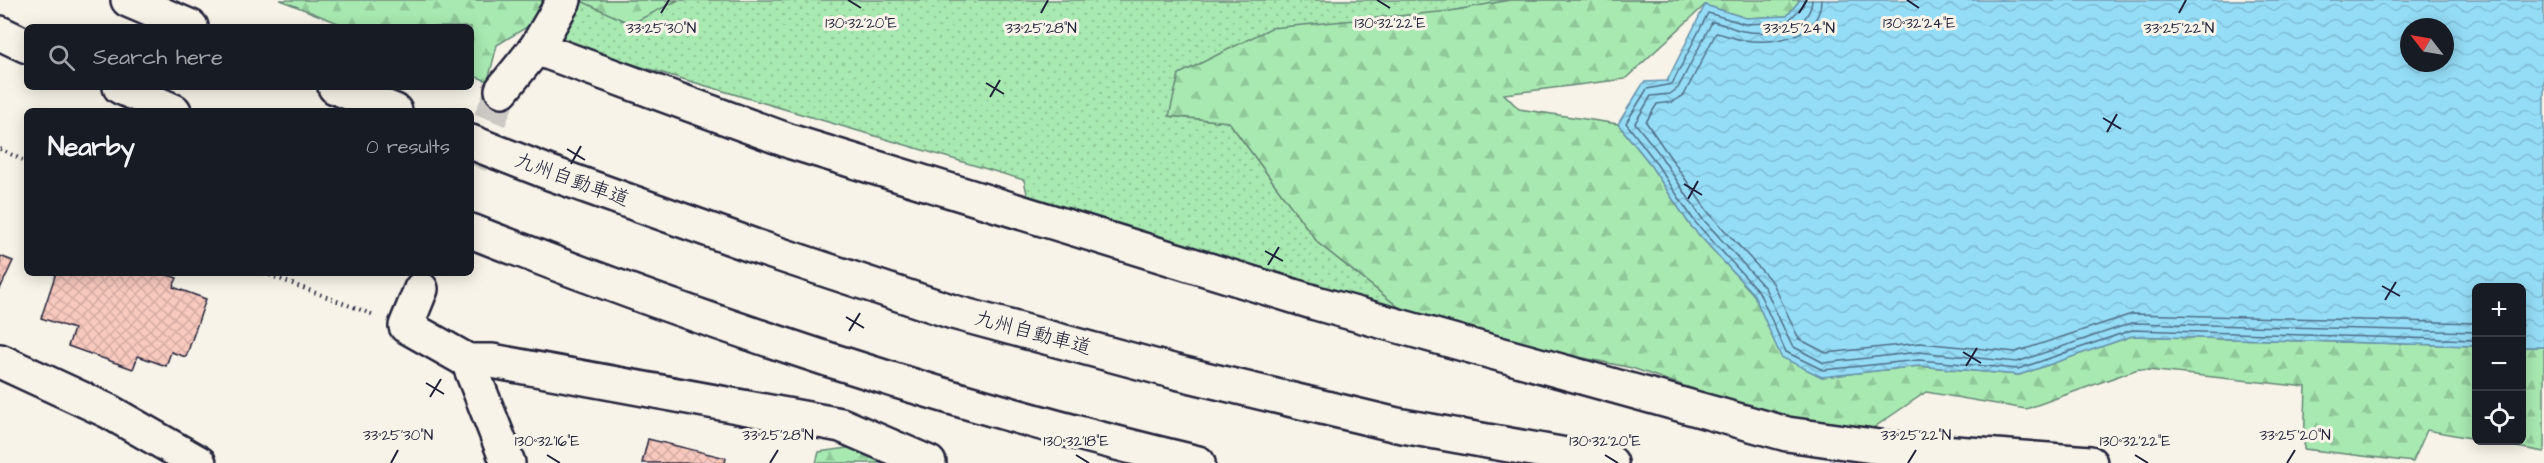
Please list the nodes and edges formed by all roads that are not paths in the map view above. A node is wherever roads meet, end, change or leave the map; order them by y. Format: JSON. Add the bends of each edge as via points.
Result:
{"nodes":[{"id":1,"x":128,"y":0,"type":"edge"},
{"id":2,"x":564,"y":0,"type":"edge"},
{"id":3,"x":184,"y":24,"type":"edge"},
{"id":4,"x":0,"y":33,"type":"edge"},
{"id":5,"x":24,"y":45,"type":"edge"},
{"id":6,"x":536,"y":48,"type":"junction"},
{"id":7,"x":127,"y":90,"type":"edge"},
{"id":8,"x":342,"y":90,"type":"edge"},
{"id":9,"x":502,"y":90,"type":"tunnel mouth"},
{"id":10,"x":167,"y":108,"type":"edge"},
{"id":11,"x":388,"y":108,"type":"edge"},
{"id":12,"x":474,"y":143,"type":"edge"},
{"id":13,"x":474,"y":232,"type":"edge"},
{"id":14,"x":421,"y":290,"type":"dead end"},
{"id":15,"x":0,"y":361,"type":"edge"},
{"id":16,"x":468,"y":361,"type":"junction"},
{"id":17,"x":199,"y":463,"type":"edge"},
{"id":18,"x":508,"y":463,"type":"edge"},
{"id":19,"x":929,"y":463,"type":"edge"},
{"id":20,"x":1198,"y":463,"type":"edge"},
{"id":21,"x":1611,"y":463,"type":"edge"},
{"id":22,"x":2090,"y":463,"type":"edge"}],
"edges":[{"from":1,"to":3,"type":"main road"},
{"from":2,"to":6,"type":"main road"},
{"from":4,"to":5,"type":"main road"},
{"from":6,"to":9,"type":"main road"},
{"from":6,"to":22,"type":"main road","via":[[815,149],[1316,303],[1787,434],[1887,448]]},
{"from":7,"to":10,"type":"main road"},
{"from":8,"to":11,"type":"main road"},
{"from":12,"to":21,"type":"main road","name":"九州自動車道","via":[[744,242],[953,312],[1176,372],[1397,425]]},
{"from":13,"to":20,"type":"main road","via":[[724,324],[925,389]]},
{"from":14,"to":16,"type":"main road","via":[[406,326]]},
{"from":15,"to":17,"type":"main road","via":[[108,411]]},
{"from":16,"to":18,"type":"main road"},
{"from":16,"to":19,"type":"main road","via":[[492,361],[841,425]]}]}
